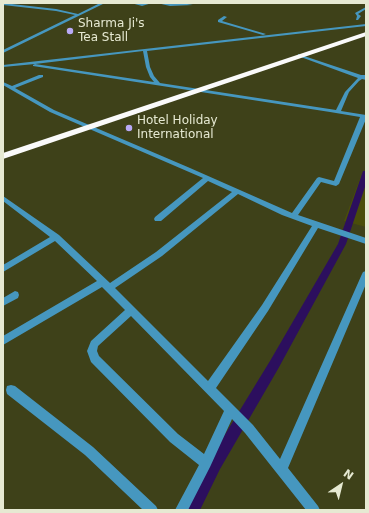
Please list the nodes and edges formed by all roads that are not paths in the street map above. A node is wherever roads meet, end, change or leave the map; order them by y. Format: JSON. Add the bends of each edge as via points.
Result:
{"nodes":[{"id":1,"x":103,"y":3,"type":"edge"},
{"id":2,"x":133,"y":3,"type":"edge"},
{"id":3,"x":150,"y":3,"type":"edge"},
{"id":4,"x":159,"y":3,"type":"edge"},
{"id":5,"x":3,"y":4,"type":"edge"},
{"id":6,"x":191,"y":5,"type":"dead end"},
{"id":7,"x":366,"y":8,"type":"edge"},
{"id":8,"x":78,"y":15,"type":"junction"},
{"id":9,"x":225,"y":17,"type":"dead end"},
{"id":10,"x":356,"y":18,"type":"dead end"},
{"id":11,"x":366,"y":25,"type":"edge"},
{"id":12,"x":365,"y":35,"type":"edge"},
{"id":13,"x":270,"y":36,"type":"junction"},
{"id":14,"x":145,"y":50,"type":"junction"},
{"id":15,"x":3,"y":52,"type":"edge"},
{"id":16,"x":300,"y":56,"type":"junction"},
{"id":17,"x":25,"y":64,"type":"junction"},
{"id":18,"x":3,"y":66,"type":"edge"},
{"id":19,"x":366,"y":75,"type":"edge"},
{"id":20,"x":41,"y":76,"type":"dead end"},
{"id":21,"x":363,"y":78,"type":"edge"},
{"id":22,"x":3,"y":83,"type":"edge"},
{"id":23,"x":159,"y":84,"type":"junction"},
{"id":24,"x":11,"y":88,"type":"junction"},
{"id":25,"x":200,"y":89,"type":"junction"},
{"id":26,"x":338,"y":111,"type":"junction"},
{"id":27,"x":365,"y":117,"type":"edge"},
{"id":28,"x":85,"y":126,"type":"junction"},
{"id":29,"x":3,"y":152,"type":"edge"},
{"id":30,"x":3,"y":156,"type":"edge"},
{"id":31,"x":207,"y":178,"type":"junction"},
{"id":32,"x":236,"y":192,"type":"junction"},
{"id":33,"x":3,"y":198,"type":"edge"},
{"id":34,"x":294,"y":216,"type":"junction"},
{"id":35,"x":158,"y":218,"type":"dead end"},
{"id":36,"x":316,"y":225,"type":"junction"},
{"id":37,"x":56,"y":238,"type":"junction"},
{"id":38,"x":366,"y":241,"type":"edge"},
{"id":39,"x":3,"y":269,"type":"edge"},
{"id":40,"x":366,"y":274,"type":"edge"},
{"id":41,"x":106,"y":285,"type":"junction"},
{"id":42,"x":15,"y":295,"type":"dead end"},
{"id":43,"x":3,"y":302,"type":"edge"},
{"id":44,"x":131,"y":310,"type":"junction"},
{"id":45,"x":3,"y":341,"type":"edge"},
{"id":46,"x":209,"y":389,"type":"junction"},
{"id":47,"x":11,"y":390,"type":"dead end"},
{"id":48,"x":233,"y":412,"type":"junction"},
{"id":49,"x":206,"y":464,"type":"junction"},
{"id":50,"x":282,"y":470,"type":"junction"},
{"id":51,"x":152,"y":510,"type":"edge"},
{"id":52,"x":181,"y":510,"type":"edge"},
{"id":53,"x":314,"y":510,"type":"edge"}],
"edges":[{"from":1,"to":8,"type":"street"},
{"from":2,"to":3,"type":"street"},
{"from":4,"to":6,"type":"street"},
{"from":5,"to":8,"type":"street"},
{"from":7,"to":10,"type":"street","via":[[356,14],[359,16]]},
{"from":8,"to":15,"type":"street"},
{"from":9,"to":13,"type":"street","via":[[219,21]]},
{"from":11,"to":13,"type":"street"},
{"from":12,"to":16,"type":"highway"},
{"from":13,"to":14,"type":"street"},
{"from":14,"to":17,"type":"street"},
{"from":14,"to":23,"type":"street","via":[[152,77]]},
{"from":16,"to":21,"type":"street"},
{"from":16,"to":25,"type":"highway"},
{"from":17,"to":18,"type":"street"},
{"from":17,"to":23,"type":"street"},
{"from":19,"to":21,"type":"street"},
{"from":20,"to":24,"type":"street"},
{"from":21,"to":26,"type":"street","via":[[347,92]]},
{"from":22,"to":24,"type":"street"},
{"from":23,"to":25,"type":"street"},
{"from":24,"to":28,"type":"street"},
{"from":25,"to":26,"type":"street"},
{"from":25,"to":28,"type":"highway"},
{"from":26,"to":27,"type":"street"},
{"from":27,"to":34,"type":"street","via":[[336,184],[319,179]]},
{"from":28,"to":29,"type":"highway"},
{"from":28,"to":30,"type":"highway"},
{"from":28,"to":31,"type":"street"},
{"from":31,"to":32,"type":"street"},
{"from":31,"to":35,"type":"street"},
{"from":32,"to":34,"type":"street"},
{"from":32,"to":41,"type":"street","via":[[159,254]]},
{"from":33,"to":37,"type":"street"},
{"from":34,"to":36,"type":"street"},
{"from":36,"to":38,"type":"street"},
{"from":36,"to":46,"type":"street"},
{"from":37,"to":39,"type":"street"},
{"from":37,"to":41,"type":"street"},
{"from":40,"to":50,"type":"street"},
{"from":41,"to":44,"type":"street"},
{"from":41,"to":45,"type":"street"},
{"from":42,"to":43,"type":"street"},
{"from":44,"to":46,"type":"street"},
{"from":44,"to":49,"type":"street","via":[[94,344],[92,351],[95,359],[174,438]]},
{"from":46,"to":48,"type":"street"},
{"from":47,"to":51,"type":"street","via":[[89,451]]},
{"from":48,"to":49,"type":"street"},
{"from":48,"to":50,"type":"street"},
{"from":49,"to":52,"type":"street"},
{"from":50,"to":53,"type":"street"}]}
